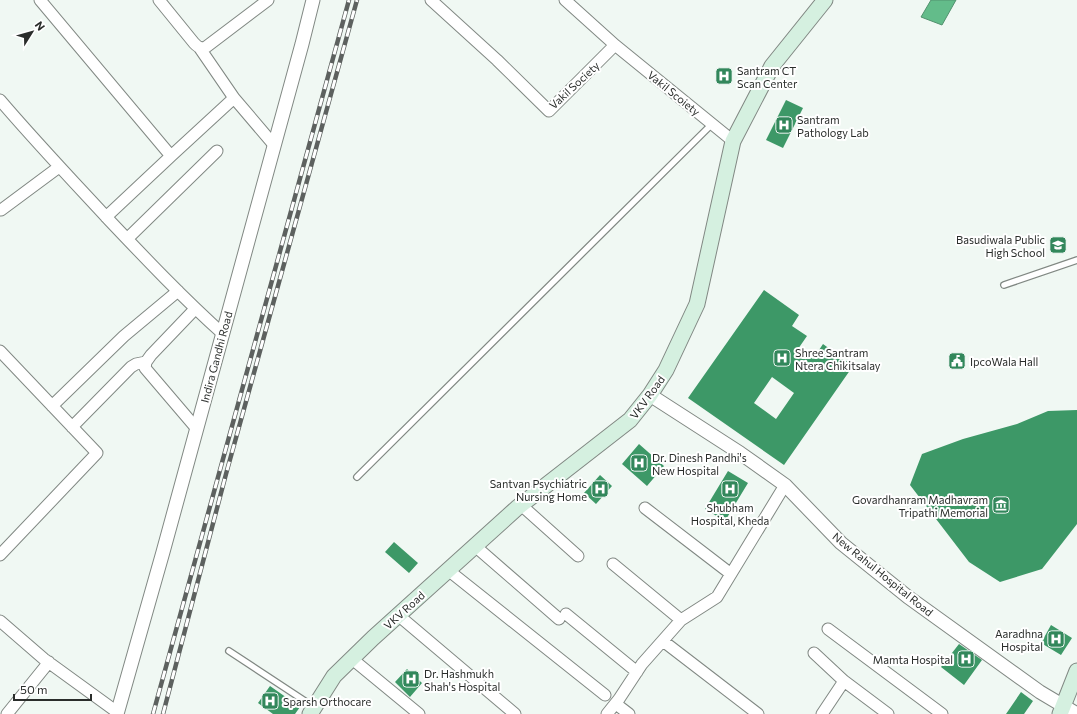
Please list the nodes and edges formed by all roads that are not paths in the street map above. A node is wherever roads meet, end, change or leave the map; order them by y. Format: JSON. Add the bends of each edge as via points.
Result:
{"nodes":[{"id":1,"x":40,"y":0,"type":"edge"},
{"id":2,"x":159,"y":0,"type":"edge"},
{"id":3,"x":268,"y":0,"type":"edge"},
{"id":4,"x":312,"y":0,"type":"edge"},
{"id":5,"x":431,"y":0,"type":"edge"},
{"id":6,"x":565,"y":0,"type":"edge"},
{"id":7,"x":825,"y":0,"type":"edge"},
{"id":8,"x":615,"y":45,"type":"junction"},
{"id":9,"x":199,"y":47,"type":"junction"},
{"id":10,"x":234,"y":98,"type":"junction"},
{"id":11,"x":0,"y":100,"type":"edge"},
{"id":12,"x":712,"y":124,"type":"junction"},
{"id":13,"x":733,"y":141,"type":"junction"},
{"id":14,"x":274,"y":145,"type":"junction"},
{"id":15,"x":217,"y":151,"type":"dead end"},
{"id":16,"x":171,"y":156,"type":"junction"},
{"id":17,"x":59,"y":167,"type":"junction"},
{"id":18,"x":1,"y":210,"type":"edge"},
{"id":19,"x":106,"y":217,"type":"junction"},
{"id":20,"x":127,"y":239,"type":"junction"},
{"id":21,"x":1077,"y":260,"type":"edge"},
{"id":22,"x":1004,"y":285,"type":"dead end"},
{"id":23,"x":178,"y":291,"type":"junction"},
{"id":24,"x":195,"y":309,"type":"junction"},
{"id":25,"x":223,"y":334,"type":"junction"},
{"id":26,"x":0,"y":351,"type":"edge"},
{"id":27,"x":146,"y":362,"type":"junction"},
{"id":28,"x":650,"y":395,"type":"junction"},
{"id":29,"x":52,"y":406,"type":"junction"},
{"id":30,"x":72,"y":427,"type":"junction"},
{"id":31,"x":197,"y":429,"type":"junction"},
{"id":32,"x":357,"y":477,"type":"dead end"},
{"id":33,"x":785,"y":485,"type":"junction"},
{"id":34,"x":521,"y":505,"type":"junction"},
{"id":35,"x":645,"y":508,"type":"dead end"},
{"id":36,"x":475,"y":546,"type":"junction"},
{"id":37,"x":0,"y":555,"type":"edge"},
{"id":38,"x":578,"y":556,"type":"dead end"},
{"id":39,"x":613,"y":564,"type":"dead end"},
{"id":40,"x":448,"y":570,"type":"junction"},
{"id":41,"x":731,"y":574,"type":"junction"},
{"id":42,"x":398,"y":615,"type":"junction"},
{"id":43,"x":681,"y":620,"type":"junction"},
{"id":44,"x":0,"y":621,"type":"edge"},
{"id":45,"x":828,"y":629,"type":"dead end"},
{"id":46,"x":663,"y":641,"type":"junction"},
{"id":47,"x":229,"y":651,"type":"dead end"},
{"id":48,"x":814,"y":653,"type":"dead end"},
{"id":49,"x":351,"y":658,"type":"junction"},
{"id":50,"x":49,"y":662,"type":"junction"},
{"id":51,"x":1077,"y":671,"type":"edge"},
{"id":52,"x":637,"y":672,"type":"junction"},
{"id":53,"x":844,"y":681,"type":"junction"},
{"id":54,"x":605,"y":695,"type":"dead end"},
{"id":55,"x":616,"y":704,"type":"junction"},
{"id":56,"x":1061,"y":710,"type":"edge"},
{"id":57,"x":312,"y":711,"type":"edge"},
{"id":58,"x":117,"y":713,"type":"edge"},
{"id":59,"x":7,"y":714,"type":"edge"},
{"id":60,"x":419,"y":714,"type":"edge"},
{"id":61,"x":515,"y":714,"type":"edge"},
{"id":62,"x":607,"y":714,"type":"edge"},
{"id":63,"x":630,"y":714,"type":"edge"},
{"id":64,"x":758,"y":714,"type":"edge"},
{"id":65,"x":822,"y":714,"type":"edge"},
{"id":66,"x":888,"y":714,"type":"edge"},
{"id":67,"x":942,"y":714,"type":"edge"},
{"id":68,"x":1077,"y":714,"type":"edge"}],
"edges":[{"from":1,"to":16,"type":"street"},
{"from":2,"to":9,"type":"street"},
{"from":3,"to":9,"type":"street","via":[[206,47]]},
{"from":4,"to":14,"type":"street","name":"Indira Gandhi Road"},
{"from":5,"to":8,"type":"street","name":"Vakil Society","via":[[549,111]]},
{"from":6,"to":8,"type":"street"},
{"from":7,"to":13,"type":"main road","name":"VKV Road","via":[[772,66]]},
{"from":8,"to":12,"type":"street","name":"Vakil Scoiety"},
{"from":9,"to":10,"type":"street"},
{"from":10,"to":14,"type":"street"},
{"from":10,"to":16,"type":"street"},
{"from":11,"to":17,"type":"street"},
{"from":12,"to":13,"type":"street","name":"Vakil Scoiety"},
{"from":12,"to":32,"type":"lane"},
{"from":13,"to":28,"type":"main road","name":"VKV Road","via":[[697,304],[666,370]]},
{"from":14,"to":25,"type":"street","name":"Indira Gandhi Road"},
{"from":15,"to":20,"type":"street"},
{"from":16,"to":19,"type":"street"},
{"from":17,"to":18,"type":"street"},
{"from":17,"to":19,"type":"street"},
{"from":19,"to":20,"type":"street"},
{"from":20,"to":23,"type":"street"},
{"from":21,"to":22,"type":"lane"},
{"from":23,"to":24,"type":"street"},
{"from":23,"to":29,"type":"street","via":[[124,336]]},
{"from":24,"to":25,"type":"street"},
{"from":24,"to":27,"type":"street"},
{"from":25,"to":31,"type":"street","name":"Indira Gandhi Road"},
{"from":26,"to":29,"type":"street"},
{"from":27,"to":30,"type":"street","via":[[131,367]]},
{"from":27,"to":31,"type":"street","via":[[145,368]]},
{"from":28,"to":33,"type":"street","name":"New Rahul Hospital Road"},
{"from":28,"to":34,"type":"main road","name":"VKV Road","via":[[630,420]]},
{"from":29,"to":30,"type":"street"},
{"from":30,"to":37,"type":"street","via":[[97,453]]},
{"from":31,"to":58,"type":"street","name":"Indira Gandhi Road"},
{"from":33,"to":41,"type":"street"},
{"from":33,"to":56,"type":"street","name":"New Rahul Hospital Road","via":[[841,544]]},
{"from":34,"to":36,"type":"main road","name":"VKV Road"},
{"from":34,"to":38,"type":"street"},
{"from":35,"to":41,"type":"street"},
{"from":36,"to":40,"type":"main road","name":"VKV Road"},
{"from":36,"to":52,"type":"street","via":[[562,617]]},
{"from":39,"to":43,"type":"street"},
{"from":40,"to":42,"type":"main road","name":"VKV Road"},
{"from":40,"to":54,"type":"street"},
{"from":41,"to":43,"type":"street","via":[[717,597]]},
{"from":42,"to":49,"type":"main road","name":"VKV Road"},
{"from":42,"to":61,"type":"street"},
{"from":43,"to":46,"type":"street"},
{"from":44,"to":50,"type":"street"},
{"from":45,"to":67,"type":"street"},
{"from":46,"to":52,"type":"street"},
{"from":46,"to":64,"type":"street"},
{"from":47,"to":57,"type":"lane"},
{"from":48,"to":53,"type":"street"},
{"from":49,"to":57,"type":"main road","name":"VKV Road","via":[[334,676]]},
{"from":49,"to":60,"type":"street"},
{"from":50,"to":58,"type":"street"},
{"from":50,"to":59,"type":"street"},
{"from":51,"to":56,"type":"main road"},
{"from":52,"to":55,"type":"street"},
{"from":53,"to":65,"type":"street"},
{"from":53,"to":66,"type":"street"},
{"from":55,"to":62,"type":"street"},
{"from":55,"to":63,"type":"street"},
{"from":56,"to":68,"type":"street","name":"New Rahul Hospital Road"}]}
